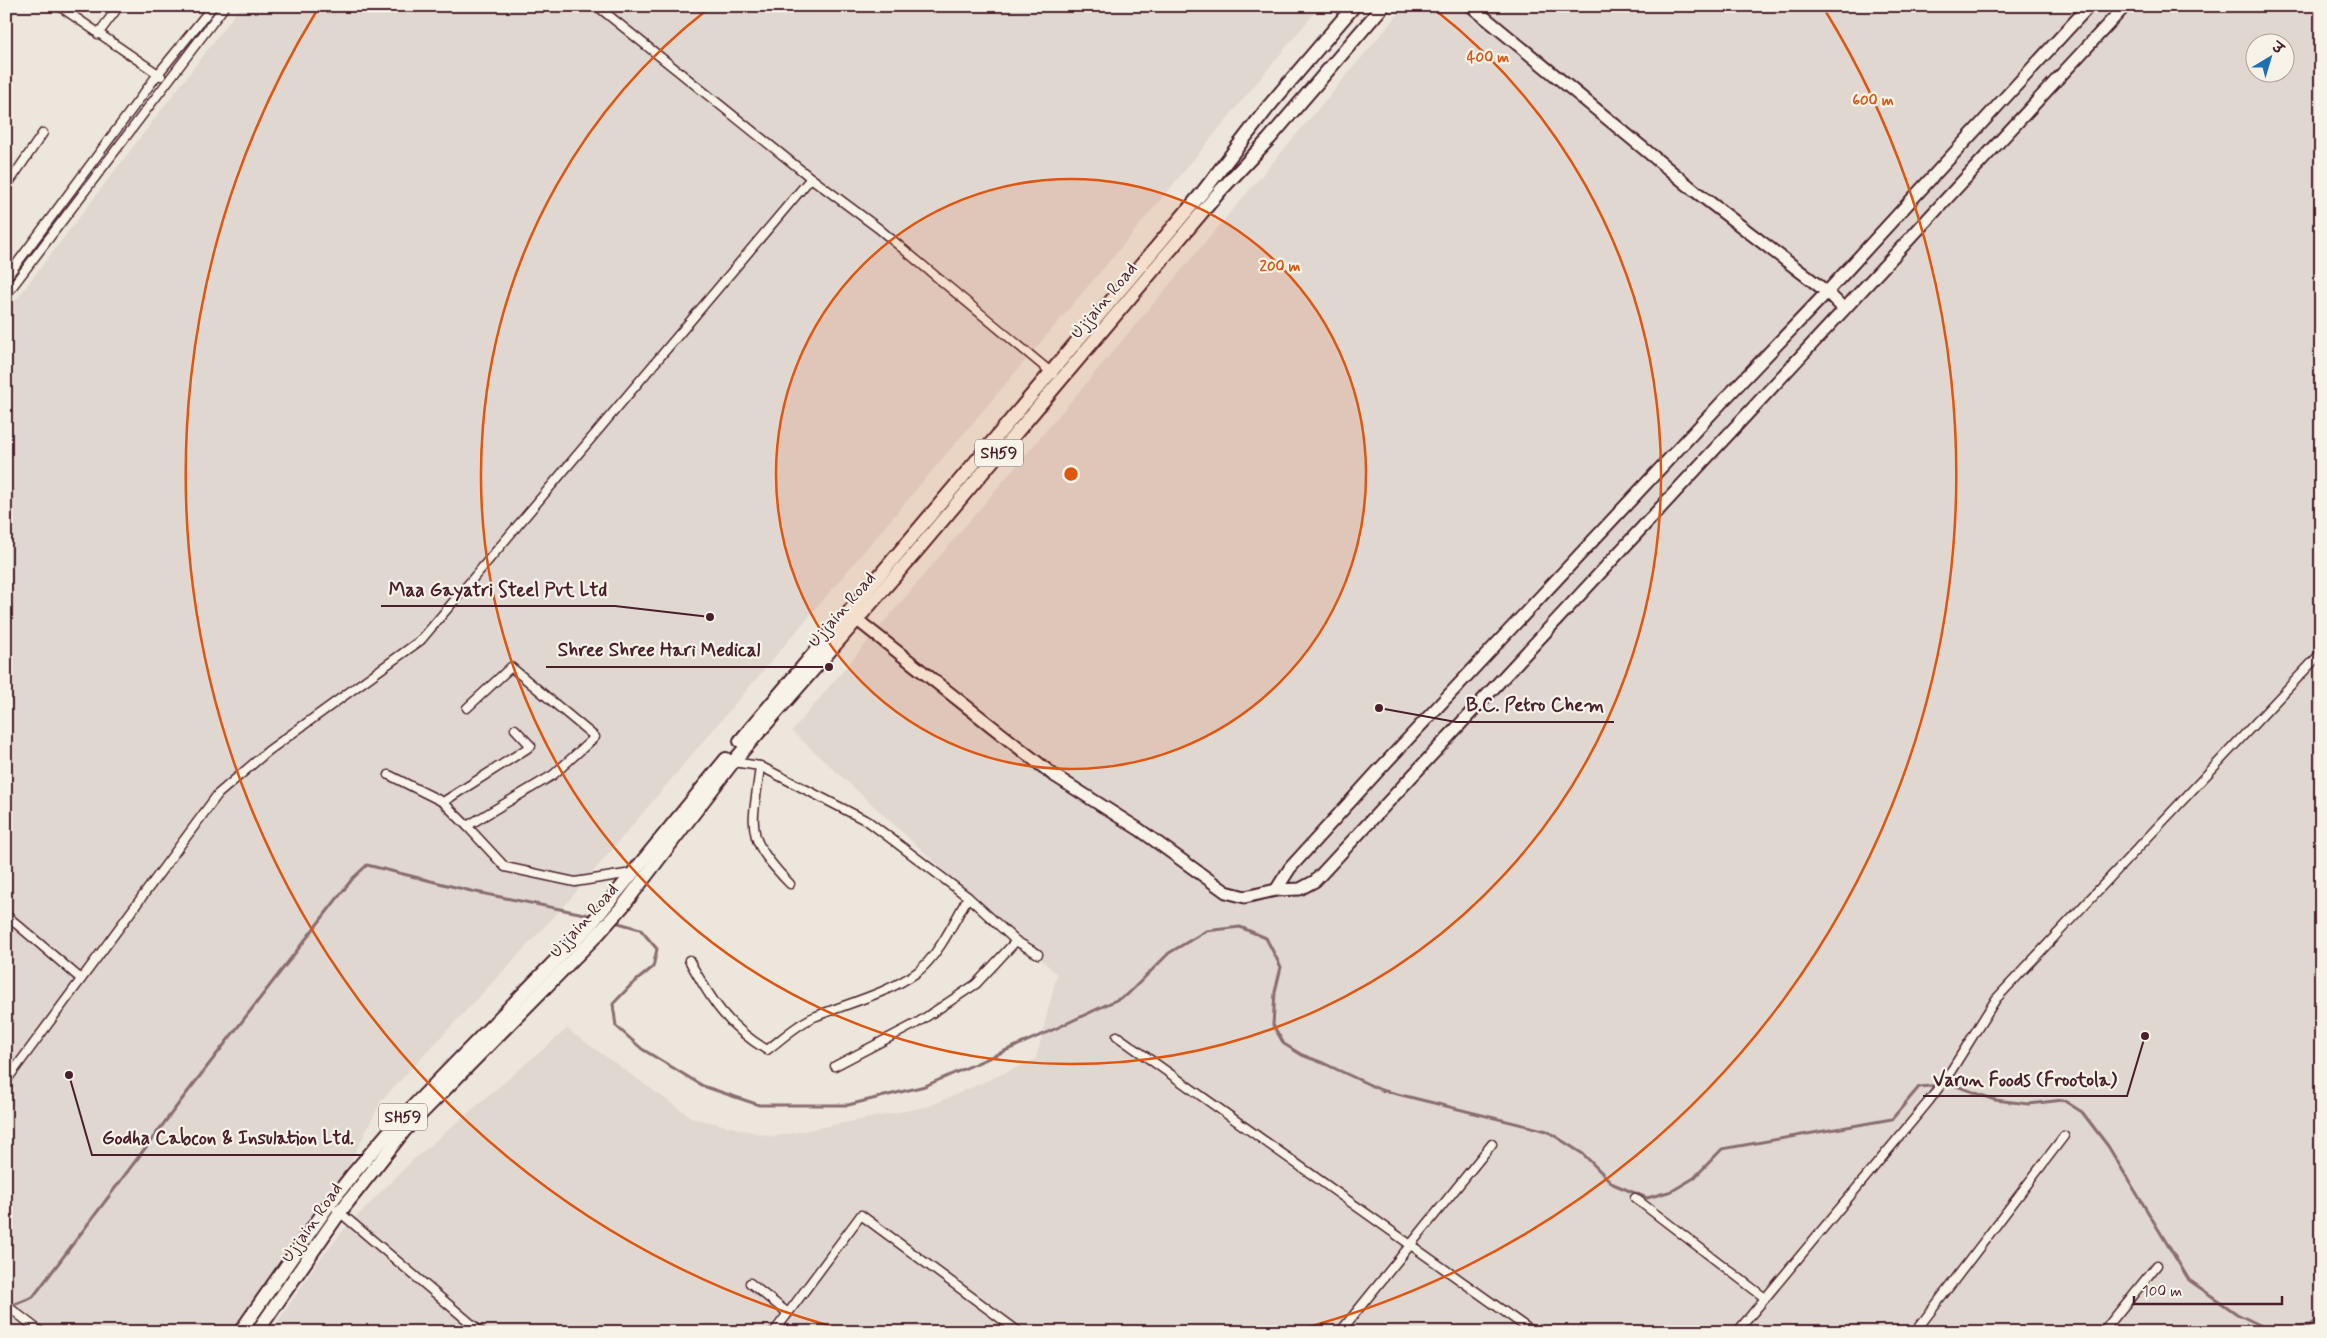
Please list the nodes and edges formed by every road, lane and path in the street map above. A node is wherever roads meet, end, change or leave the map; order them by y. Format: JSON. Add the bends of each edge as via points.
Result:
{"nodes":[{"id":1,"x":59,"y":6,"type":"edge"},
{"id":2,"x":119,"y":6,"type":"edge"},
{"id":3,"x":213,"y":6,"type":"edge"},
{"id":4,"x":225,"y":6,"type":"edge"},
{"id":5,"x":597,"y":6,"type":"edge"},
{"id":6,"x":1354,"y":6,"type":"edge"},
{"id":7,"x":1383,"y":6,"type":"edge"},
{"id":8,"x":1471,"y":6,"type":"edge"},
{"id":9,"x":2088,"y":6,"type":"edge"},
{"id":10,"x":2125,"y":6,"type":"edge"},
{"id":11,"x":98,"y":34,"type":"junction"},
{"id":12,"x":158,"y":74,"type":"junction"},
{"id":13,"x":167,"y":80,"type":"junction"},
{"id":14,"x":43,"y":133,"type":"dead end"},
{"id":15,"x":811,"y":178,"type":"junction"},
{"id":16,"x":6,"y":187,"type":"edge"},
{"id":17,"x":6,"y":262,"type":"edge"},
{"id":18,"x":14,"y":268,"type":"junction"},
{"id":19,"x":6,"y":278,"type":"edge"},
{"id":20,"x":17,"y":281,"type":"junction"},
{"id":21,"x":1827,"y":292,"type":"junction"},
{"id":22,"x":6,"y":295,"type":"edge"},
{"id":23,"x":1844,"y":309,"type":"junction"},
{"id":24,"x":1056,"y":376,"type":"junction"},
{"id":25,"x":852,"y":616,"type":"junction"},
{"id":26,"x":2321,"y":653,"type":"edge"},
{"id":27,"x":467,"y":708,"type":"dead end"},
{"id":28,"x":515,"y":729,"type":"dead end"},
{"id":29,"x":733,"y":762,"type":"junction"},
{"id":30,"x":760,"y":766,"type":"junction"},
{"id":31,"x":389,"y":775,"type":"dead end"},
{"id":32,"x":443,"y":802,"type":"junction"},
{"id":33,"x":467,"y":826,"type":"junction"},
{"id":34,"x":634,"y":874,"type":"junction"},
{"id":35,"x":790,"y":884,"type":"dead end"},
{"id":36,"x":1276,"y":890,"type":"junction"},
{"id":37,"x":968,"y":897,"type":"junction"},
{"id":38,"x":618,"y":903,"type":"junction"},
{"id":39,"x":6,"y":915,"type":"edge"},
{"id":40,"x":1016,"y":940,"type":"junction"},
{"id":41,"x":1038,"y":954,"type":"dead end"},
{"id":42,"x":689,"y":960,"type":"dead end"},
{"id":43,"x":81,"y":978,"type":"junction"},
{"id":44,"x":1118,"y":1036,"type":"dead end"},
{"id":45,"x":835,"y":1066,"type":"dead end"},
{"id":46,"x":6,"y":1081,"type":"edge"},
{"id":47,"x":2064,"y":1136,"type":"dead end"},
{"id":48,"x":1492,"y":1144,"type":"dead end"},
{"id":49,"x":1635,"y":1198,"type":"dead end"},
{"id":50,"x":334,"y":1209,"type":"junction"},
{"id":51,"x":1410,"y":1245,"type":"junction"},
{"id":52,"x":2157,"y":1265,"type":"dead end"},
{"id":53,"x":750,"y":1283,"type":"dead end"},
{"id":54,"x":1765,"y":1298,"type":"junction"},
{"id":55,"x":9,"y":1307,"type":"edge"},
{"id":56,"x":788,"y":1313,"type":"junction"},
{"id":57,"x":42,"y":1332,"type":"edge"},
{"id":58,"x":240,"y":1332,"type":"edge"},
{"id":59,"x":257,"y":1332,"type":"edge"},
{"id":60,"x":481,"y":1332,"type":"edge"},
{"id":61,"x":774,"y":1332,"type":"edge"},
{"id":62,"x":1019,"y":1332,"type":"edge"},
{"id":63,"x":1340,"y":1332,"type":"edge"},
{"id":64,"x":1533,"y":1332,"type":"edge"},
{"id":65,"x":1737,"y":1332,"type":"edge"},
{"id":66,"x":1915,"y":1332,"type":"edge"},
{"id":67,"x":2103,"y":1332,"type":"edge"}],
"edges":[{"from":1,"to":11,"type":"street"},
{"from":2,"to":11,"type":"street"},
{"from":3,"to":12,"type":"street"},
{"from":4,"to":13,"type":"street"},
{"from":5,"to":15,"type":"street"},
{"from":6,"to":24,"type":"main road","name":"Ujjain Road","number":"SH59","via":[[1270,106]]},
{"from":7,"to":24,"type":"main road","name":"Ujjain Road","number":"SH59","via":[[1269,139]]},
{"from":8,"to":21,"type":"street","via":[[1696,192]]},
{"from":9,"to":21,"type":"street"},
{"from":10,"to":23,"type":"street"},
{"from":11,"to":12,"type":"street"},
{"from":12,"to":13,"type":"street"},
{"from":12,"to":18,"type":"street"},
{"from":13,"to":20,"type":"street"},
{"from":14,"to":16,"type":"street"},
{"from":15,"to":24,"type":"street","via":[[878,228]]},
{"from":15,"to":43,"type":"street","via":[[421,640],[268,751],[218,794]]},
{"from":17,"to":18,"type":"street"},
{"from":18,"to":19,"type":"street"},
{"from":18,"to":20,"type":"street"},
{"from":20,"to":22,"type":"street"},
{"from":21,"to":23,"type":"street"},
{"from":21,"to":36,"type":"street","via":[[1378,771],[1290,868]]},
{"from":23,"to":36,"type":"street","via":[[1315,881],[1300,889]]},
{"from":24,"to":25,"type":"main road","name":"Ujjain Road","number":"SH59"},
{"from":25,"to":29,"type":"main road","name":"Ujjain Road","number":"SH59"},
{"from":25,"to":34,"type":"main road","name":"Ujjain Road","number":"SH59","via":[[710,778]]},
{"from":25,"to":36,"type":"street","via":[[1052,774],[1140,830],[1205,879],[1226,892],[1245,897]]},
{"from":26,"to":54,"type":"street","via":[[1996,999],[1929,1101]]},
{"from":27,"to":33,"type":"street","via":[[512,668],[596,737],[553,775]]},
{"from":28,"to":32,"type":"street","via":[[531,746]]},
{"from":29,"to":30,"type":"street"},
{"from":29,"to":38,"type":"main road","name":"Ujjain Road","number":"SH59"},
{"from":30,"to":35,"type":"street","via":[[752,814],[755,838],[764,856]]},
{"from":30,"to":37,"type":"street","via":[[870,822]]},
{"from":31,"to":32,"type":"street"},
{"from":32,"to":33,"type":"street"},
{"from":33,"to":34,"type":"street","via":[[504,867],[575,882]]},
{"from":34,"to":38,"type":"main road","name":"Ujjain Road","number":"SH59"},
{"from":37,"to":40,"type":"street"},
{"from":37,"to":42,"type":"street","via":[[938,948],[918,972],[848,1005],[812,1017],[767,1050],[732,1024],[710,999]]},
{"from":38,"to":50,"type":"main road","name":"Ujjain Road","number":"SH59"},
{"from":39,"to":43,"type":"street"},
{"from":40,"to":41,"type":"street"},
{"from":40,"to":45,"type":"street","via":[[976,984],[917,1023]]},
{"from":43,"to":46,"type":"street"},
{"from":44,"to":51,"type":"street"},
{"from":47,"to":66,"type":"street"},
{"from":48,"to":51,"type":"street"},
{"from":49,"to":54,"type":"street"},
{"from":50,"to":58,"type":"main road","name":"Ujjain Road","number":"SH59"},
{"from":50,"to":59,"type":"main road","name":"Ujjain Road","number":"SH59"},
{"from":50,"to":60,"type":"street"},
{"from":51,"to":63,"type":"street"},
{"from":51,"to":64,"type":"street"},
{"from":52,"to":67,"type":"street"},
{"from":53,"to":56,"type":"street"},
{"from":54,"to":65,"type":"street"},
{"from":55,"to":57,"type":"street"},
{"from":56,"to":61,"type":"street"},
{"from":56,"to":62,"type":"street","via":[[861,1215]]}]}
